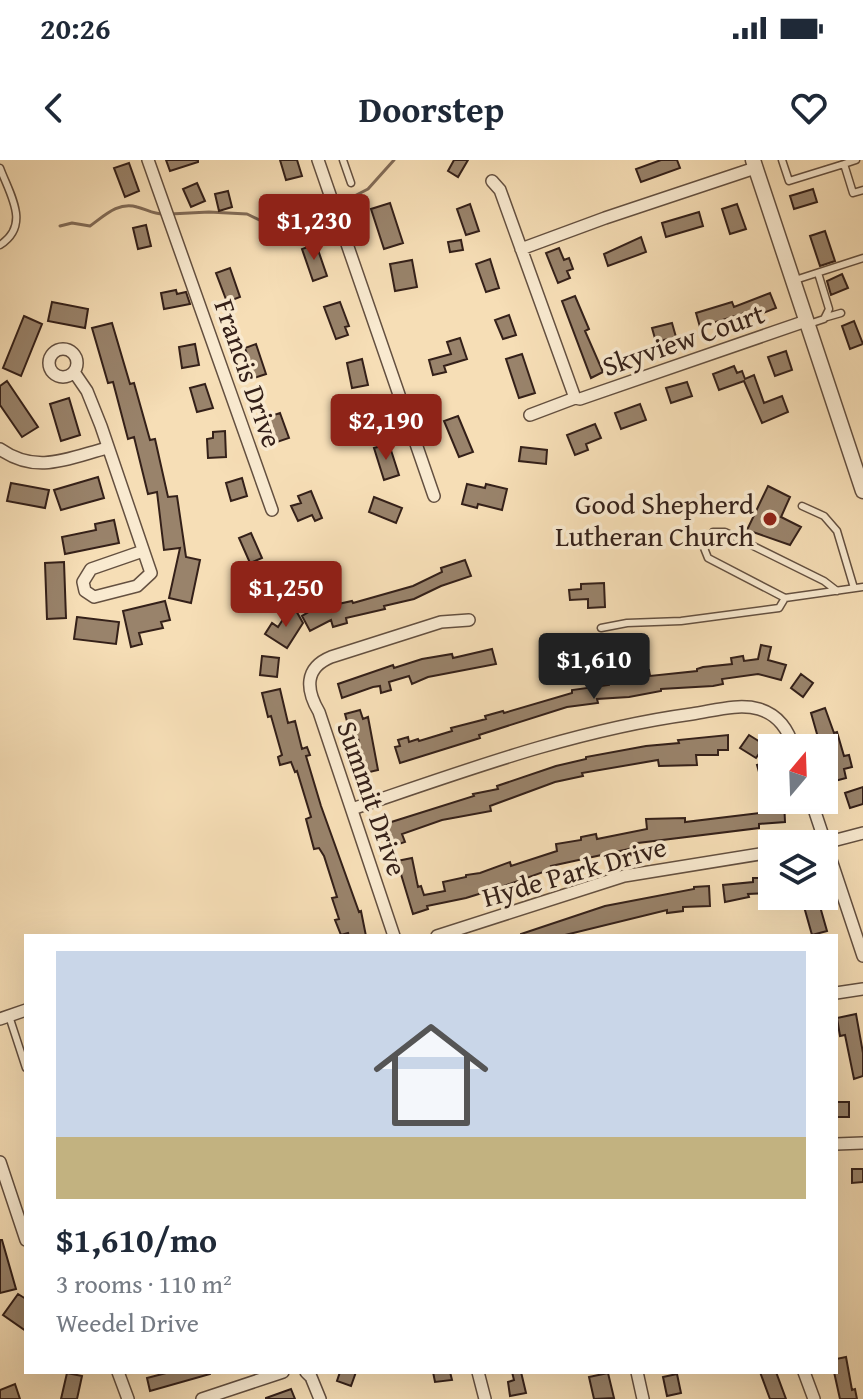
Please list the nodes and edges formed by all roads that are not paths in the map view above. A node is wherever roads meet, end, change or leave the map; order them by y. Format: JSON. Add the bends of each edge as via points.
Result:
{"nodes":[{"id":1,"x":148,"y":160,"type":"edge"},
{"id":2,"x":318,"y":160,"type":"edge"},
{"id":3,"x":343,"y":160,"type":"edge"},
{"id":4,"x":782,"y":160,"type":"edge"},
{"id":5,"x":856,"y":160,"type":"edge"},
{"id":6,"x":754,"y":164,"type":"edge"},
{"id":7,"x":844,"y":164,"type":"junction"},
{"id":8,"x":0,"y":168,"type":"edge"},
{"id":9,"x":492,"y":181,"type":"dead end"},
{"id":10,"x":351,"y":183,"type":"dead end"},
{"id":11,"x":863,"y":190,"type":"edge"},
{"id":12,"x":0,"y":245,"type":"edge"},
{"id":13,"x":521,"y":249,"type":"junction"},
{"id":14,"x":863,"y":258,"type":"edge"},
{"id":15,"x":818,"y":273,"type":"junction"},
{"id":16,"x":792,"y":281,"type":"junction"},
{"id":17,"x":841,"y":313,"type":"dead end"},
{"id":18,"x":824,"y":319,"type":"junction"},
{"id":19,"x":807,"y":323,"type":"junction"},
{"id":20,"x":74,"y":372,"type":"dead end"},
{"id":21,"x":575,"y":398,"type":"junction"},
{"id":22,"x":530,"y":415,"type":"dead end"},
{"id":23,"x":107,"y":448,"type":"junction"},
{"id":24,"x":0,"y":449,"type":"edge"},
{"id":25,"x":863,"y":491,"type":"edge"},
{"id":26,"x":434,"y":496,"type":"dead end"},
{"id":27,"x":802,"y":506,"type":"dead end"},
{"id":28,"x":272,"y":510,"type":"dead end"},
{"id":29,"x":143,"y":551,"type":"junction"},
{"id":30,"x":863,"y":587,"type":"edge"},
{"id":31,"x":854,"y":588,"type":"junction"},
{"id":32,"x":837,"y":591,"type":"junction"},
{"id":33,"x":785,"y":598,"type":"junction"},
{"id":34,"x":469,"y":620,"type":"dead end"},
{"id":35,"x":601,"y":628,"type":"dead end"},
{"id":36,"x":788,"y":734,"type":"edge"},
{"id":37,"x":352,"y":809,"type":"junction"},
{"id":38,"x":863,"y":833,"type":"edge"},
{"id":39,"x":838,"y":839,"type":"edge"},
{"id":40,"x":758,"y":854,"type":"edge"},
{"id":41,"x":838,"y":885,"type":"edge"},
{"id":42,"x":393,"y":934,"type":"edge"},
{"id":43,"x":443,"y":934,"type":"edge"},
{"id":44,"x":863,"y":956,"type":"edge"},
{"id":45,"x":863,"y":989,"type":"edge"},
{"id":46,"x":838,"y":993,"type":"edge"},
{"id":47,"x":24,"y":1011,"type":"edge"},
{"id":48,"x":4,"y":1018,"type":"edge"},
{"id":49,"x":24,"y":1063,"type":"edge"},
{"id":50,"x":863,"y":1143,"type":"edge"},
{"id":51,"x":838,"y":1144,"type":"edge"},
{"id":52,"x":0,"y":1162,"type":"edge"},
{"id":53,"x":24,"y":1234,"type":"edge"},
{"id":54,"x":119,"y":1374,"type":"edge"},
{"id":55,"x":277,"y":1374,"type":"edge"},
{"id":56,"x":308,"y":1374,"type":"edge"},
{"id":57,"x":479,"y":1374,"type":"edge"},
{"id":58,"x":637,"y":1374,"type":"edge"},
{"id":59,"x":805,"y":1374,"type":"edge"},
{"id":60,"x":128,"y":1399,"type":"edge"},
{"id":61,"x":202,"y":1399,"type":"edge"},
{"id":62,"x":320,"y":1399,"type":"edge"},
{"id":63,"x":485,"y":1399,"type":"edge"},
{"id":64,"x":643,"y":1399,"type":"edge"},
{"id":65,"x":814,"y":1399,"type":"edge"}],
"edges":[{"from":1,"to":28,"type":"street","name":"Francis Drive"},
{"from":2,"to":26,"type":"street"},
{"from":3,"to":10,"type":"lane"},
{"from":4,"to":7,"type":"lane","via":[[789,181]]},
{"from":5,"to":7,"type":"lane"},
{"from":6,"to":13,"type":"street"},
{"from":6,"to":16,"type":"street"},
{"from":7,"to":11,"type":"lane","via":[[853,193]]},
{"from":8,"to":12,"type":"lane","via":[[17,220],[13,234]]},
{"from":9,"to":13,"type":"street","name":"Skyview Court"},
{"from":13,"to":21,"type":"street","name":"Skyview Court"},
{"from":14,"to":15,"type":"lane"},
{"from":15,"to":16,"type":"lane"},
{"from":15,"to":18,"type":"lane","via":[[830,305]]},
{"from":16,"to":19,"type":"street"},
{"from":17,"to":18,"type":"lane"},
{"from":18,"to":19,"type":"lane"},
{"from":19,"to":21,"type":"street","name":"Skyview Court"},
{"from":19,"to":25,"type":"street"},
{"from":20,"to":23,"type":"street","via":[[87,391]]},
{"from":21,"to":22,"type":"street","name":"Skyview Court"},
{"from":23,"to":24,"type":"street","via":[[47,464],[17,459]]},
{"from":23,"to":29,"type":"street"},
{"from":27,"to":31,"type":"lane","via":[[832,522]]},
{"from":29,"to":29,"type":"street","via":[[91,569],[83,582],[85,591],[94,597],[137,586],[151,573]]},
{"from":30,"to":31,"type":"lane"},
{"from":31,"to":32,"type":"lane"},
{"from":32,"to":33,"type":"lane"},
{"from":32,"to":33,"type":"lane","via":[[725,532],[713,532],[704,548],[708,558]]},
{"from":33,"to":35,"type":"lane","via":[[779,608]]},
{"from":34,"to":37,"type":"street","name":"Summit Drive","via":[[441,622],[331,657],[310,676],[309,693]]},
{"from":36,"to":37,"type":"street","via":[[772,715],[749,707],[653,719],[565,739]]},
{"from":37,"to":42,"type":"street","name":"Summit Drive"},
{"from":38,"to":39,"type":"street"},
{"from":40,"to":43,"type":"street","name":"Hyde Park Drive","via":[[624,876]]},
{"from":41,"to":44,"type":"street"},
{"from":45,"to":46,"type":"street"},
{"from":47,"to":48,"type":"street"},
{"from":48,"to":49,"type":"lane"},
{"from":50,"to":51,"type":"street"},
{"from":52,"to":53,"type":"street"},
{"from":54,"to":60,"type":"street"},
{"from":55,"to":61,"type":"street"},
{"from":56,"to":62,"type":"street"},
{"from":57,"to":63,"type":"street"},
{"from":58,"to":64,"type":"street"},
{"from":59,"to":65,"type":"street"}]}
